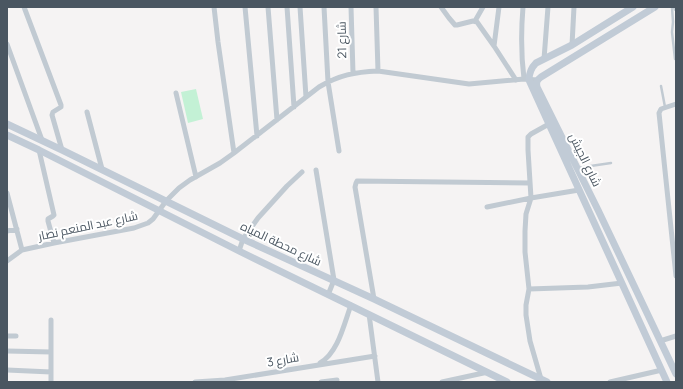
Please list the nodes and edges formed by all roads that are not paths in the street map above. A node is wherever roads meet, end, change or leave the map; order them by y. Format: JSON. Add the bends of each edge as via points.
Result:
{"nodes":[{"id":1,"x":24,"y":7,"type":"edge"},
{"id":2,"x":214,"y":7,"type":"edge"},
{"id":3,"x":245,"y":7,"type":"edge"},
{"id":4,"x":268,"y":7,"type":"edge"},
{"id":5,"x":287,"y":7,"type":"edge"},
{"id":6,"x":300,"y":7,"type":"edge"},
{"id":7,"x":324,"y":7,"type":"edge"},
{"id":8,"x":351,"y":7,"type":"edge"},
{"id":9,"x":376,"y":7,"type":"edge"},
{"id":10,"x":441,"y":7,"type":"edge"},
{"id":11,"x":483,"y":7,"type":"edge"},
{"id":12,"x":499,"y":7,"type":"edge"},
{"id":13,"x":524,"y":7,"type":"edge"},
{"id":14,"x":548,"y":7,"type":"edge"},
{"id":15,"x":574,"y":7,"type":"edge"},
{"id":16,"x":633,"y":7,"type":"edge"},
{"id":17,"x":655,"y":7,"type":"edge"},
{"id":18,"x":672,"y":7,"type":"edge"},
{"id":19,"x":475,"y":21,"type":"junction"},
{"id":20,"x":7,"y":44,"type":"edge"},
{"id":21,"x":572,"y":45,"type":"junction"},
{"id":22,"x":494,"y":46,"type":"junction"},
{"id":23,"x":544,"y":59,"type":"junction"},
{"id":24,"x":675,"y":59,"type":"edge"},
{"id":25,"x":378,"y":71,"type":"junction"},
{"id":26,"x":353,"y":74,"type":"junction"},
{"id":27,"x":527,"y":79,"type":"junction"},
{"id":28,"x":516,"y":80,"type":"junction"},
{"id":29,"x":537,"y":80,"type":"junction"},
{"id":30,"x":328,"y":82,"type":"junction"},
{"id":31,"x":661,"y":86,"type":"dead end"},
{"id":32,"x":176,"y":94,"type":"dead end"},
{"id":33,"x":306,"y":97,"type":"junction"},
{"id":34,"x":676,"y":104,"type":"edge"},
{"id":35,"x":294,"y":107,"type":"junction"},
{"id":36,"x":665,"y":107,"type":"junction"},
{"id":37,"x":87,"y":112,"type":"dead end"},
{"id":38,"x":277,"y":120,"type":"junction"},
{"id":39,"x":7,"y":124,"type":"edge"},
{"id":40,"x":549,"y":124,"type":"junction"},
{"id":41,"x":7,"y":134,"type":"edge"},
{"id":42,"x":257,"y":136,"type":"junction"},
{"id":43,"x":42,"y":140,"type":"junction"},
{"id":44,"x":39,"y":150,"type":"junction"},
{"id":45,"x":62,"y":150,"type":"junction"},
{"id":46,"x":340,"y":151,"type":"dead end"},
{"id":47,"x":234,"y":153,"type":"junction"},
{"id":48,"x":610,"y":163,"type":"dead end"},
{"id":49,"x":577,"y":168,"type":"junction"},
{"id":50,"x":102,"y":169,"type":"junction"},
{"id":51,"x":316,"y":170,"type":"dead end"},
{"id":52,"x":302,"y":172,"type":"dead end"},
{"id":53,"x":196,"y":176,"type":"junction"},
{"id":54,"x":530,"y":183,"type":"junction"},
{"id":55,"x":579,"y":190,"type":"junction"},
{"id":56,"x":7,"y":193,"type":"edge"},
{"id":57,"x":530,"y":198,"type":"junction"},
{"id":58,"x":166,"y":201,"type":"junction"},
{"id":59,"x":487,"y":207,"type":"dead end"},
{"id":60,"x":598,"y":210,"type":"junction"},
{"id":61,"x":159,"y":211,"type":"junction"},
{"id":62,"x":10,"y":213,"type":"edge"},
{"id":63,"x":590,"y":214,"type":"junction"},
{"id":64,"x":196,"y":216,"type":"junction"},
{"id":65,"x":190,"y":227,"type":"junction"},
{"id":66,"x":16,"y":229,"type":"junction"},
{"id":67,"x":7,"y":231,"type":"edge"},
{"id":68,"x":243,"y":239,"type":"junction"},
{"id":69,"x":54,"y":243,"type":"junction"},
{"id":70,"x":22,"y":250,"type":"junction"},
{"id":71,"x":239,"y":251,"type":"junction"},
{"id":72,"x":7,"y":261,"type":"edge"},
{"id":73,"x":676,"y":276,"type":"edge"},
{"id":74,"x":631,"y":279,"type":"junction"},
{"id":75,"x":334,"y":280,"type":"junction"},
{"id":76,"x":622,"y":283,"type":"junction"},
{"id":77,"x":528,"y":289,"type":"junction"},
{"id":78,"x":328,"y":295,"type":"junction"},
{"id":79,"x":374,"y":298,"type":"junction"},
{"id":80,"x":351,"y":305,"type":"junction"},
{"id":81,"x":369,"y":314,"type":"junction"},
{"id":82,"x":51,"y":320,"type":"dead end"},
{"id":83,"x":7,"y":336,"type":"edge"},
{"id":84,"x":16,"y":336,"type":"dead end"},
{"id":85,"x":676,"y":336,"type":"edge"},
{"id":86,"x":660,"y":341,"type":"junction"},
{"id":87,"x":7,"y":351,"type":"edge"},
{"id":88,"x":51,"y":352,"type":"junction"},
{"id":89,"x":375,"y":356,"type":"junction"},
{"id":90,"x":315,"y":365,"type":"junction"},
{"id":91,"x":7,"y":370,"type":"edge"},
{"id":92,"x":662,"y":370,"type":"junction"},
{"id":93,"x":51,"y":372,"type":"junction"},
{"id":94,"x":488,"y":372,"type":"junction"},
{"id":95,"x":676,"y":374,"type":"edge"},
{"id":96,"x":337,"y":380,"type":"dead end"},
{"id":97,"x":500,"y":380,"type":"edge"},
{"id":98,"x":544,"y":380,"type":"edge"},
{"id":99,"x":51,"y":382,"type":"edge"},
{"id":100,"x":195,"y":382,"type":"edge"},
{"id":101,"x":321,"y":382,"type":"edge"},
{"id":102,"x":378,"y":382,"type":"edge"},
{"id":103,"x":442,"y":382,"type":"edge"},
{"id":104,"x":507,"y":382,"type":"edge"},
{"id":105,"x":610,"y":382,"type":"edge"},
{"id":106,"x":667,"y":382,"type":"edge"}],
"edges":[{"from":1,"to":45,"type":"street","via":[[61,105],[52,115]]},
{"from":2,"to":47,"type":"street"},
{"from":3,"to":42,"type":"street"},
{"from":4,"to":38,"type":"street"},
{"from":5,"to":35,"type":"street"},
{"from":6,"to":33,"type":"street"},
{"from":7,"to":30,"type":"street"},
{"from":8,"to":26,"type":"street","name":"شارع 21"},
{"from":9,"to":25,"type":"street"},
{"from":10,"to":19,"type":"street","via":[[455,25]]},
{"from":11,"to":19,"type":"street"},
{"from":12,"to":22,"type":"street"},
{"from":13,"to":27,"type":"street","via":[[521,44],[522,63]]},
{"from":14,"to":23,"type":"street"},
{"from":15,"to":21,"type":"street"},
{"from":16,"to":21,"type":"street"},
{"from":17,"to":29,"type":"street"},
{"from":18,"to":24,"type":"lane"},
{"from":19,"to":22,"type":"street"},
{"from":20,"to":43,"type":"street"},
{"from":21,"to":23,"type":"street"},
{"from":22,"to":28,"type":"street"},
{"from":23,"to":27,"type":"street","via":[[536,63]]},
{"from":25,"to":26,"type":"street","name":"شارع عبد المنعم نصار"},
{"from":25,"to":28,"type":"street","name":"شارع عبد المنعم نصار","via":[[469,84]]},
{"from":26,"to":30,"type":"street","name":"شارع عبد المنعم نصار"},
{"from":27,"to":28,"type":"street","name":"شارع عبد المنعم نصار"},
{"from":27,"to":29,"type":"street","name":"شارع عبد المنعم نصار"},
{"from":27,"to":40,"type":"street","name":"شارع الجيش"},
{"from":29,"to":49,"type":"street","name":"شارع الجيش","via":[[537,87]]},
{"from":30,"to":33,"type":"street","name":"شارع عبد المنعم نصار"},
{"from":30,"to":46,"type":"street"},
{"from":31,"to":36,"type":"lane"},
{"from":32,"to":53,"type":"street"},
{"from":33,"to":35,"type":"street","name":"شارع عبد المنعم نصار"},
{"from":34,"to":36,"type":"street"},
{"from":35,"to":38,"type":"street","name":"شارع عبد المنعم نصار"},
{"from":36,"to":73,"type":"street","via":[[661,108],[659,113]]},
{"from":37,"to":50,"type":"street"},
{"from":38,"to":42,"type":"street","name":"شارع عبد المنعم نصار"},
{"from":39,"to":43,"type":"street","name":"شارع محطة المياه"},
{"from":40,"to":54,"type":"street","via":[[528,136]]},
{"from":40,"to":55,"type":"street","name":"شارع الجيش"},
{"from":41,"to":44,"type":"street","name":"شارع محطة المياه"},
{"from":42,"to":47,"type":"street","name":"شارع عبد المنعم نصار"},
{"from":43,"to":45,"type":"street","name":"شارع محطة المياه"},
{"from":44,"to":61,"type":"street","name":"شارع محطة المياه"},
{"from":44,"to":69,"type":"street","via":[[54,215],[48,221]]},
{"from":45,"to":50,"type":"street","name":"شارع محطة المياه"},
{"from":47,"to":53,"type":"street","name":"شارع عبد المنعم نصار"},
{"from":48,"to":49,"type":"lane"},
{"from":49,"to":60,"type":"street","name":"شارع الجيش"},
{"from":50,"to":58,"type":"street","name":"شارع محطة المياه"},
{"from":51,"to":75,"type":"street"},
{"from":52,"to":68,"type":"street","via":[[258,218]]},
{"from":53,"to":58,"type":"street","name":"شارع عبد المنعم نصار"},
{"from":54,"to":57,"type":"street"},
{"from":54,"to":79,"type":"street","via":[[357,181],[355,187]]},
{"from":55,"to":57,"type":"street"},
{"from":55,"to":63,"type":"street","name":"شارع الجيش"},
{"from":56,"to":62,"type":"street"},
{"from":57,"to":59,"type":"street"},
{"from":57,"to":77,"type":"street","via":[[525,231]]},
{"from":58,"to":61,"type":"street","name":"شارع عبد المنعم نصار"},
{"from":58,"to":64,"type":"street","name":"شارع محطة المياه"},
{"from":60,"to":63,"type":"street"},
{"from":60,"to":74,"type":"street","name":"شارع الجيش"},
{"from":61,"to":65,"type":"street","name":"شارع محطة المياه"},
{"from":61,"to":69,"type":"street","name":"شارع عبد المنعم نصار","via":[[153,219],[142,226]]},
{"from":62,"to":66,"type":"street"},
{"from":63,"to":76,"type":"street","name":"شارع الجيش"},
{"from":64,"to":65,"type":"street"},
{"from":64,"to":68,"type":"street","name":"شارع محطة المياه"},
{"from":65,"to":71,"type":"street","name":"شارع محطة المياه"},
{"from":66,"to":67,"type":"street"},
{"from":66,"to":70,"type":"street"},
{"from":68,"to":71,"type":"street"},
{"from":68,"to":75,"type":"street","name":"شارع محطة المياه"},
{"from":69,"to":70,"type":"street","name":"شارع عبد المنعم نصار"},
{"from":70,"to":72,"type":"street","name":"شارع عبد المنعم نصار"},
{"from":71,"to":78,"type":"street","name":"شارع محطة المياه"},
{"from":74,"to":76,"type":"street"},
{"from":74,"to":86,"type":"street","name":"شارع الجيش"},
{"from":75,"to":78,"type":"street"},
{"from":75,"to":79,"type":"street","name":"شارع محطة المياه"},
{"from":76,"to":77,"type":"street"},
{"from":76,"to":92,"type":"street","name":"شارع الجيش"},
{"from":77,"to":98,"type":"street","via":[[527,327]]},
{"from":78,"to":80,"type":"street","name":"شارع محطة المياه"},
{"from":79,"to":98,"type":"street","name":"شارع محطة المياه"},
{"from":80,"to":81,"type":"street","name":"شارع محطة المياه"},
{"from":80,"to":90,"type":"street","via":[[336,348],[329,358]]},
{"from":81,"to":89,"type":"street"},
{"from":81,"to":94,"type":"street","name":"شارع محطة المياه"},
{"from":82,"to":88,"type":"street"},
{"from":83,"to":84,"type":"street"},
{"from":85,"to":86,"type":"street"},
{"from":86,"to":95,"type":"street","name":"شارع الجيش"},
{"from":87,"to":88,"type":"street"},
{"from":88,"to":93,"type":"street"},
{"from":89,"to":90,"type":"street","name":"شارع 3"},
{"from":89,"to":102,"type":"street"},
{"from":90,"to":100,"type":"street","name":"شارع 3","via":[[225,380]]},
{"from":91,"to":93,"type":"street"},
{"from":92,"to":105,"type":"street"},
{"from":92,"to":106,"type":"street","name":"شارع الجيش"},
{"from":93,"to":99,"type":"street"},
{"from":94,"to":97,"type":"street","name":"شارع محطة المياه"},
{"from":94,"to":103,"type":"street"},
{"from":96,"to":101,"type":"street"},
{"from":97,"to":104,"type":"street","name":"شارع محطة المياه"}]}
